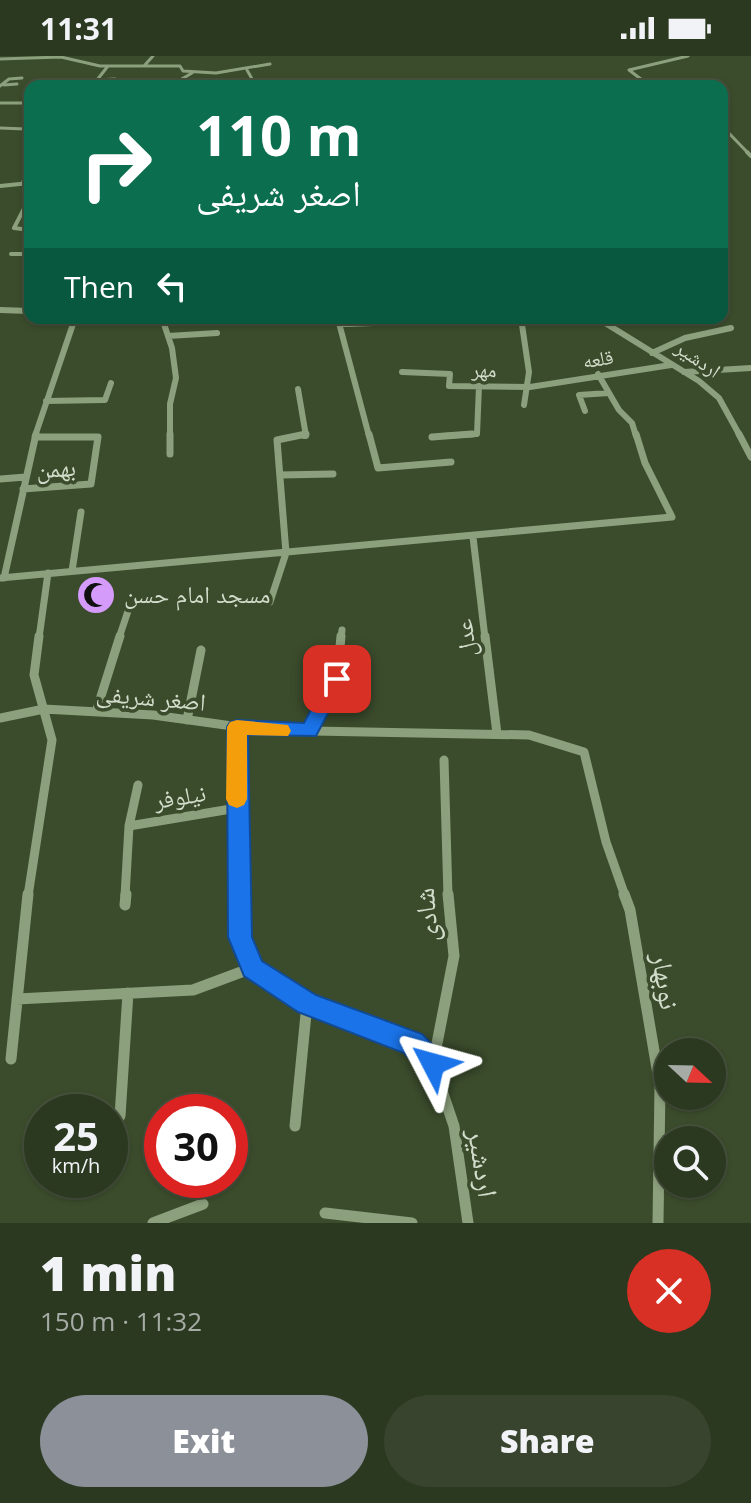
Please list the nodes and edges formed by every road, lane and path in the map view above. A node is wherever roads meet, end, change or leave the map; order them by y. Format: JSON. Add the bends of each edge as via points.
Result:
{"nodes":[{"id":1,"x":153,"y":56,"type":"edge"},
{"id":2,"x":185,"y":56,"type":"edge"},
{"id":3,"x":688,"y":56,"type":"edge"},
{"id":4,"x":63,"y":57,"type":"edge"},
{"id":5,"x":0,"y":59,"type":"edge"},
{"id":6,"x":270,"y":64,"type":"dead end"},
{"id":7,"x":108,"y":66,"type":"junction"},
{"id":8,"x":144,"y":66,"type":"junction"},
{"id":9,"x":180,"y":66,"type":"junction"},
{"id":10,"x":247,"y":70,"type":"junction"},
{"id":11,"x":193,"y":73,"type":"junction"},
{"id":12,"x":22,"y":78,"type":"dead end"},
{"id":13,"x":115,"y":79,"type":"dead end"},
{"id":14,"x":180,"y":80,"type":"edge"},
{"id":15,"x":253,"y":80,"type":"edge"},
{"id":16,"x":642,"y":80,"type":"edge"},
{"id":17,"x":17,"y":84,"type":"dead end"},
{"id":18,"x":2,"y":85,"type":"edge"},
{"id":19,"x":0,"y":103,"type":"edge"},
{"id":20,"x":24,"y":103,"type":"edge"},
{"id":21,"x":0,"y":128,"type":"edge"},
{"id":22,"x":24,"y":131,"type":"edge"},
{"id":23,"x":728,"y":132,"type":"edge"},
{"id":24,"x":751,"y":156,"type":"edge"},
{"id":25,"x":24,"y":180,"type":"edge"},
{"id":26,"x":23,"y":183,"type":"joint"},
{"id":27,"x":0,"y":186,"type":"edge"},
{"id":28,"x":24,"y":209,"type":"edge"},
{"id":29,"x":24,"y":229,"type":"edge"},
{"id":30,"x":11,"y":254,"type":"dead end"},
{"id":31,"x":24,"y":254,"type":"edge"},
{"id":32,"x":24,"y":311,"type":"edge"},
{"id":33,"x":2,"y":312,"type":"edge"},
{"id":34,"x":73,"y":324,"type":"edge"},
{"id":35,"x":163,"y":324,"type":"edge"},
{"id":36,"x":339,"y":324,"type":"edge"},
{"id":37,"x":522,"y":324,"type":"edge"},
{"id":38,"x":607,"y":324,"type":"edge"},
{"id":39,"x":731,"y":328,"type":"dead end"},
{"id":40,"x":217,"y":333,"type":"dead end"},
{"id":41,"x":168,"y":336,"type":"junction"},
{"id":42,"x":652,"y":353,"type":"junction"},
{"id":43,"x":671,"y":365,"type":"junction"},
{"id":44,"x":751,"y":368,"type":"edge"},
{"id":45,"x":402,"y":372,"type":"dead end"},
{"id":46,"x":683,"y":372,"type":"junction"},
{"id":47,"x":598,"y":374,"type":"junction"},
{"id":48,"x":111,"y":383,"type":"dead end"},
{"id":49,"x":479,"y":386,"type":"junction"},
{"id":50,"x":530,"y":387,"type":"junction"},
{"id":51,"x":298,"y":389,"type":"dead end"},
{"id":52,"x":609,"y":393,"type":"junction"},
{"id":53,"x":46,"y":401,"type":"junction"},
{"id":54,"x":524,"y":405,"type":"dead end"},
{"id":55,"x":585,"y":411,"type":"dead end"},
{"id":56,"x":35,"y":437,"type":"junction"},
{"id":57,"x":432,"y":437,"type":"dead end"},
{"id":58,"x":170,"y":454,"type":"dead end"},
{"id":59,"x":751,"y":457,"type":"edge"},
{"id":60,"x":451,"y":462,"type":"dead end"},
{"id":61,"x":333,"y":474,"type":"dead end"},
{"id":62,"x":280,"y":475,"type":"junction"},
{"id":63,"x":26,"y":477,"type":"junction"},
{"id":64,"x":0,"y":479,"type":"edge"},
{"id":65,"x":23,"y":489,"type":"junction"},
{"id":66,"x":81,"y":512,"type":"dead end"},
{"id":67,"x":473,"y":537,"type":"junction"},
{"id":68,"x":286,"y":553,"type":"junction"},
{"id":69,"x":72,"y":571,"type":"junction"},
{"id":70,"x":48,"y":573,"type":"junction"},
{"id":71,"x":2,"y":578,"type":"edge"},
{"id":72,"x":270,"y":602,"type":"dead end"},
{"id":73,"x":129,"y":608,"type":"dead end"},
{"id":74,"x":342,"y":630,"type":"dead end"},
{"id":75,"x":201,"y":650,"type":"dead end"},
{"id":76,"x":44,"y":709,"type":"junction"},
{"id":77,"x":96,"y":712,"type":"junction"},
{"id":78,"x":0,"y":718,"type":"edge"},
{"id":79,"x":187,"y":720,"type":"junction"},
{"id":80,"x":237,"y":727,"type":"junction"},
{"id":81,"x":309,"y":731,"type":"junction"},
{"id":82,"x":497,"y":734,"type":"junction"},
{"id":83,"x":584,"y":752,"type":"joint"},
{"id":84,"x":444,"y":760,"type":"dead end"},
{"id":85,"x":138,"y":785,"type":"dead end"},
{"id":86,"x":237,"y":808,"type":"junction"},
{"id":87,"x":129,"y":826,"type":"junction"},
{"id":88,"x":125,"y":905,"type":"dead end"},
{"id":89,"x":252,"y":968,"type":"junction"},
{"id":90,"x":128,"y":993,"type":"junction"},
{"id":91,"x":17,"y":999,"type":"junction"},
{"id":92,"x":307,"y":1004,"type":"junction"},
{"id":93,"x":11,"y":1059,"type":"dead end"},
{"id":94,"x":433,"y":1064,"type":"junction"},
{"id":95,"x":121,"y":1094,"type":"edge"},
{"id":96,"x":295,"y":1126,"type":"dead end"},
{"id":97,"x":203,"y":1204,"type":"dead end"},
{"id":98,"x":325,"y":1213,"type":"dead end"},
{"id":99,"x":153,"y":1223,"type":"edge"},
{"id":100,"x":412,"y":1223,"type":"edge"},
{"id":101,"x":468,"y":1223,"type":"edge"},
{"id":102,"x":658,"y":1223,"type":"edge"}],
"edges":[{"from":1,"to":8,"type":"street"},
{"from":2,"to":9,"type":"street"},
{"from":3,"to":16,"type":"street","via":[[629,70]]},
{"from":4,"to":5,"type":"street"},
{"from":4,"to":7,"type":"street"},
{"from":6,"to":10,"type":"street"},
{"from":7,"to":8,"type":"street"},
{"from":7,"to":13,"type":"street","via":[[97,80]]},
{"from":8,"to":9,"type":"street"},
{"from":9,"to":11,"type":"street"},
{"from":10,"to":11,"type":"street"},
{"from":10,"to":15,"type":"street"},
{"from":11,"to":14,"type":"street"},
{"from":12,"to":18,"type":"street"},
{"from":17,"to":18,"type":"street"},
{"from":19,"to":20,"type":"street"},
{"from":21,"to":22,"type":"street"},
{"from":23,"to":24,"type":"street"},
{"from":25,"to":26,"type":"street"},
{"from":26,"to":27,"type":"street"},
{"from":28,"to":29,"type":"street","via":[[14,228]]},
{"from":30,"to":31,"type":"street"},
{"from":32,"to":33,"type":"street"},
{"from":34,"to":53,"type":"street"},
{"from":35,"to":41,"type":"street"},
{"from":36,"to":60,"type":"street","via":[[378,468]]},
{"from":37,"to":50,"type":"street"},
{"from":38,"to":42,"type":"street","name":"اردشیر"},
{"from":39,"to":42,"type":"street","via":[[685,338]]},
{"from":40,"to":41,"type":"street"},
{"from":41,"to":58,"type":"street","via":[[176,378]]},
{"from":42,"to":43,"type":"street","name":"اردشیر"},
{"from":43,"to":46,"type":"street","name":"اردشیر"},
{"from":43,"to":47,"type":"street","name":"قلعه"},
{"from":44,"to":46,"type":"street"},
{"from":45,"to":49,"type":"street","name":"مهر","via":[[450,374],[449,386]]},
{"from":46,"to":59,"type":"street","name":"اردشیر","via":[[719,398]]},
{"from":47,"to":50,"type":"street","name":"قلعه"},
{"from":47,"to":52,"type":"street"},
{"from":48,"to":53,"type":"street","via":[[105,400]]},
{"from":49,"to":50,"type":"street","name":"مهر"},
{"from":49,"to":57,"type":"street","via":[[477,434]]},
{"from":50,"to":54,"type":"street"},
{"from":51,"to":62,"type":"street","via":[[306,436],[277,440]]},
{"from":52,"to":55,"type":"street","via":[[579,395]]},
{"from":52,"to":67,"type":"street","via":[[632,423],[672,517]]},
{"from":53,"to":56,"type":"street"},
{"from":56,"to":63,"type":"street"},
{"from":56,"to":65,"type":"street","name":"بهمن","via":[[98,437],[91,484]]},
{"from":61,"to":62,"type":"street"},
{"from":62,"to":68,"type":"street"},
{"from":63,"to":64,"type":"street"},
{"from":63,"to":65,"type":"street"},
{"from":65,"to":71,"type":"street"},
{"from":66,"to":69,"type":"street"},
{"from":67,"to":68,"type":"street"},
{"from":67,"to":82,"type":"street","name":"عدل"},
{"from":68,"to":69,"type":"street"},
{"from":68,"to":72,"type":"street"},
{"from":69,"to":70,"type":"street"},
{"from":70,"to":71,"type":"street"},
{"from":70,"to":76,"type":"street","via":[[34,675]]},
{"from":73,"to":77,"type":"street"},
{"from":74,"to":81,"type":"street","via":[[337,679]]},
{"from":75,"to":79,"type":"street"},
{"from":76,"to":77,"type":"street","name":"اصغر شریفی"},
{"from":76,"to":78,"type":"street","name":"اصغر شریفی"},
{"from":76,"to":91,"type":"street","via":[[52,740]]},
{"from":77,"to":79,"type":"street","name":"اصغر شریفی"},
{"from":79,"to":80,"type":"street","name":"اصغر شریفی"},
{"from":80,"to":81,"type":"street","name":"اصغر شریفی"},
{"from":80,"to":86,"type":"street"},
{"from":81,"to":82,"type":"street","name":"اصغر شریفی"},
{"from":82,"to":83,"type":"street","name":"اصغر شریفی","via":[[529,735]]},
{"from":83,"to":102,"type":"street","name":"نوبهار","via":[[606,842],[630,910],[660,1086]]},
{"from":84,"to":94,"type":"street","name":"شادی","via":[[454,956]]},
{"from":85,"to":87,"type":"street"},
{"from":86,"to":87,"type":"street","name":"نیلوفر"},
{"from":86,"to":89,"type":"street","via":[[240,937]]},
{"from":87,"to":88,"type":"street"},
{"from":89,"to":90,"type":"street","via":[[193,990]]},
{"from":89,"to":92,"type":"street"},
{"from":90,"to":91,"type":"street"},
{"from":90,"to":95,"type":"street"},
{"from":91,"to":93,"type":"street"},
{"from":92,"to":94,"type":"street","via":[[413,1043]]},
{"from":92,"to":96,"type":"street"},
{"from":94,"to":101,"type":"street","name":"اردشیر","via":[[454,1126]]},
{"from":97,"to":99,"type":"street"},
{"from":98,"to":100,"type":"street"}]}
